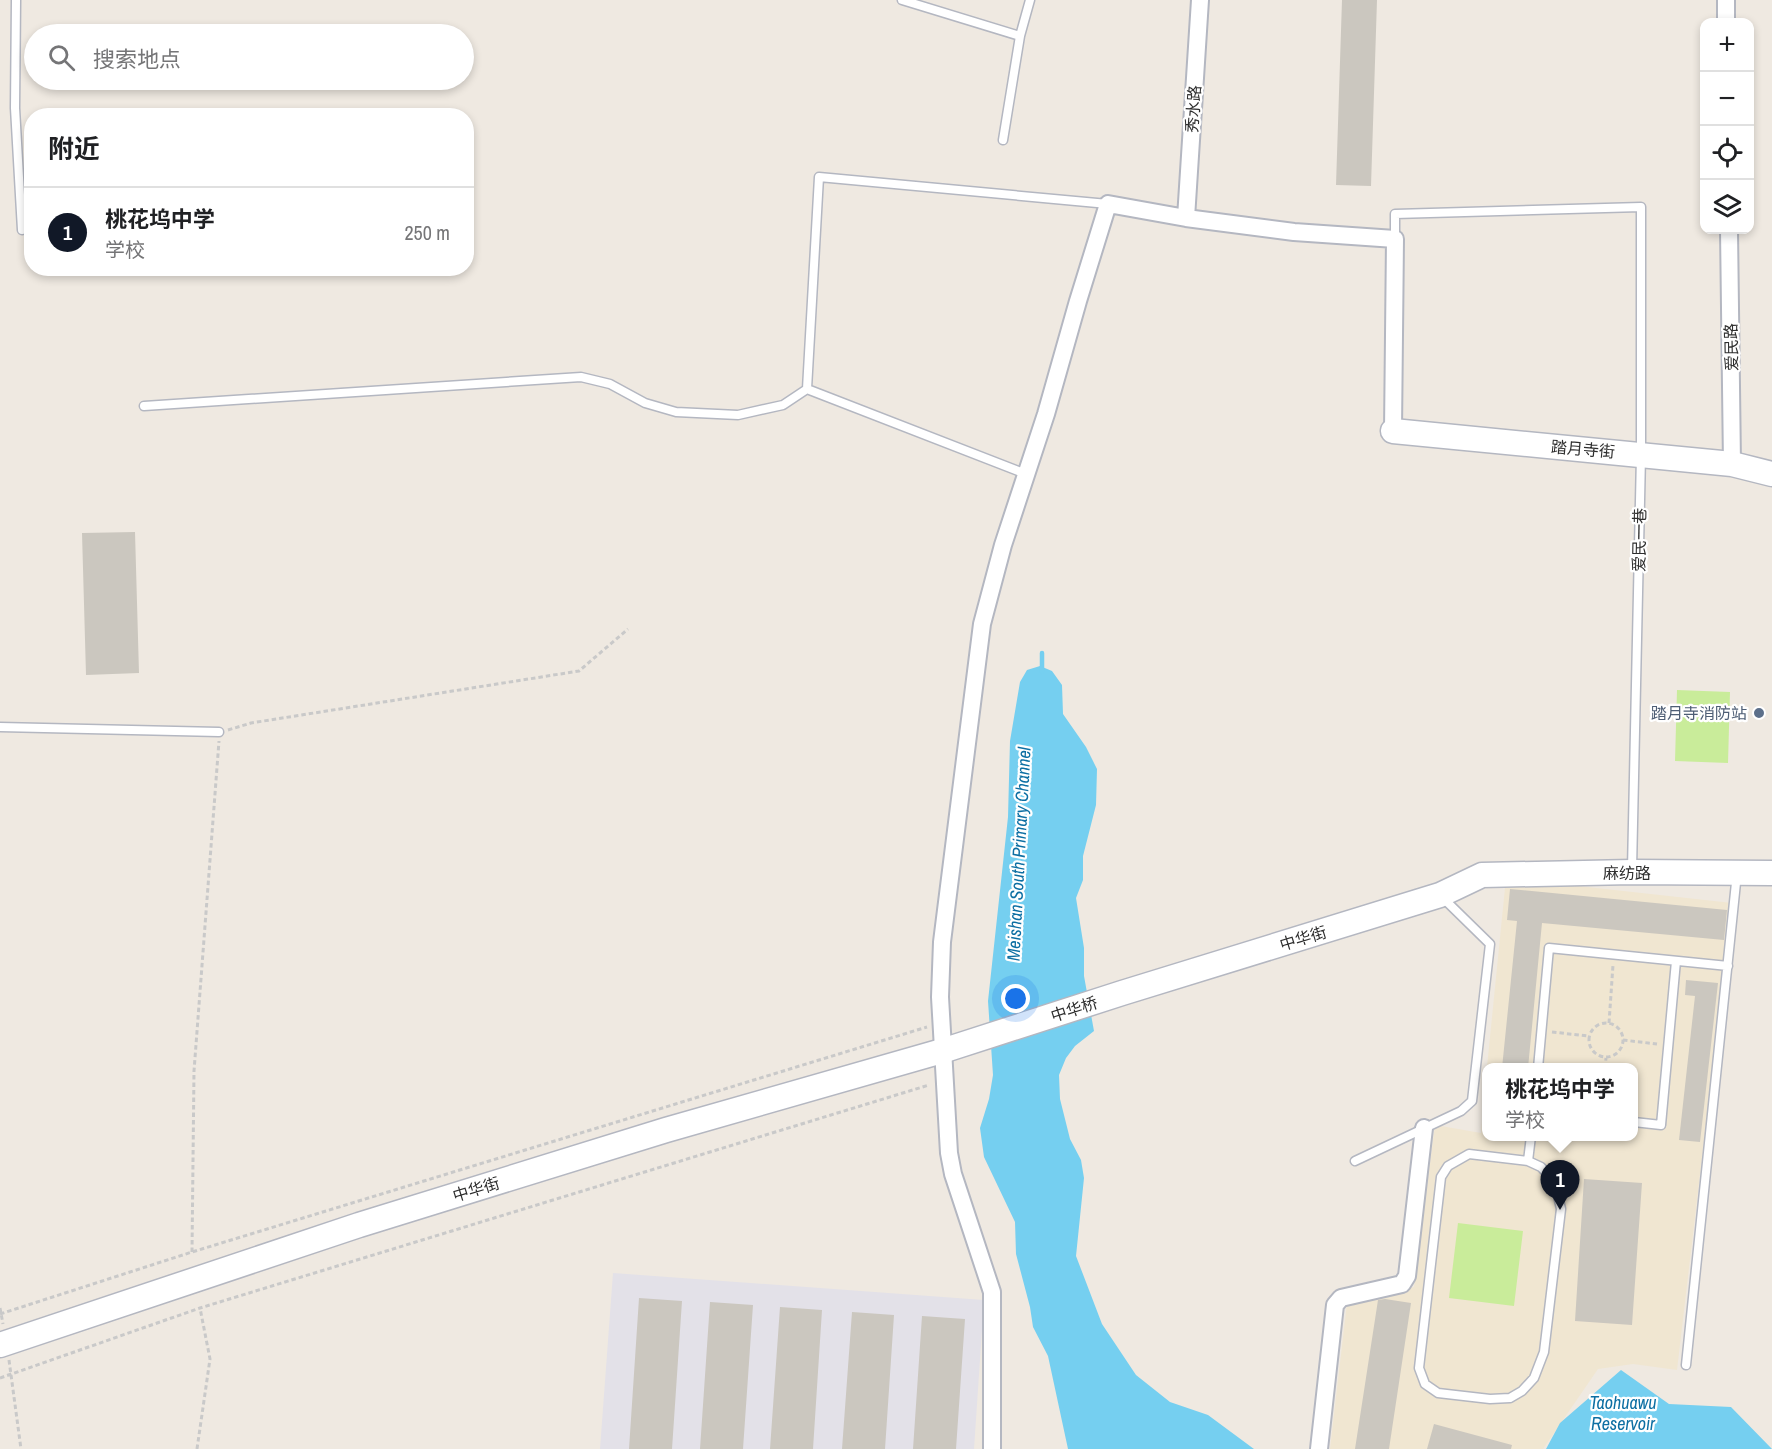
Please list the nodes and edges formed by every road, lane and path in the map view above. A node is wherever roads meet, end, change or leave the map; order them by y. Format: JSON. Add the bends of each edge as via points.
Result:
{"nodes":[{"id":1,"x":16,"y":0,"type":"edge"},
{"id":2,"x":902,"y":0,"type":"edge"},
{"id":3,"x":1030,"y":0,"type":"edge"},
{"id":4,"x":1200,"y":0,"type":"edge"},
{"id":5,"x":1726,"y":0,"type":"edge"},
{"id":6,"x":1726,"y":18,"type":"edge"},
{"id":7,"x":1020,"y":36,"type":"junction"},
{"id":8,"x":1003,"y":140,"type":"dead end"},
{"id":9,"x":1108,"y":204,"type":"junction"},
{"id":10,"x":1186,"y":218,"type":"junction"},
{"id":11,"x":22,"y":231,"type":"dead end"},
{"id":12,"x":1729,"y":234,"type":"edge"},
{"id":13,"x":1395,"y":239,"type":"junction"},
{"id":14,"x":807,"y":389,"type":"junction"},
{"id":15,"x":144,"y":406,"type":"dead end"},
{"id":16,"x":1393,"y":432,"type":"joint"},
{"id":17,"x":1641,"y":455,"type":"junction"},
{"id":18,"x":1732,"y":464,"type":"junction"},
{"id":19,"x":1026,"y":474,"type":"junction"},
{"id":20,"x":1772,"y":474,"type":"edge"},
{"id":21,"x":628,"y":629,"type":"dead end"},
{"id":22,"x":0,"y":728,"type":"edge"},
{"id":23,"x":219,"y":732,"type":"junction"},
{"id":24,"x":1632,"y":872,"type":"junction"},
{"id":25,"x":1737,"y":873,"type":"junction"},
{"id":26,"x":1772,"y":873,"type":"edge"},
{"id":27,"x":1482,"y":875,"type":"joint"},
{"id":28,"x":1440,"y":895,"type":"junction"},
{"id":29,"x":1614,"y":954,"type":"junction"},
{"id":30,"x":1676,"y":961,"type":"junction"},
{"id":31,"x":1728,"y":966,"type":"junction"},
{"id":32,"x":1122,"y":993,"type":"joint"},
{"id":33,"x":1609,"y":1023,"type":"junction"},
{"id":34,"x":1541,"y":1031,"type":"junction"},
{"id":35,"x":1588,"y":1036,"type":"junction"},
{"id":36,"x":1623,"y":1040,"type":"junction"},
{"id":37,"x":1668,"y":1045,"type":"junction"},
{"id":38,"x":950,"y":1049,"type":"junction"},
{"id":39,"x":1606,"y":1058,"type":"junction"},
{"id":40,"x":1538,"y":1063,"type":"edge"},
{"id":41,"x":1606,"y":1063,"type":"edge"},
{"id":42,"x":1638,"y":1122,"type":"edge"},
{"id":43,"x":1424,"y":1128,"type":"junction"},
{"id":44,"x":1530,"y":1141,"type":"edge"},
{"id":45,"x":1355,"y":1161,"type":"dead end"},
{"id":46,"x":1528,"y":1161,"type":"junction"},
{"id":47,"x":0,"y":1308,"type":"edge"},
{"id":48,"x":0,"y":1314,"type":"edge"},
{"id":49,"x":3,"y":1344,"type":"edge"},
{"id":50,"x":1686,"y":1365,"type":"dead end"},
{"id":51,"x":11,"y":1375,"type":"junction"},
{"id":52,"x":0,"y":1378,"type":"edge"},
{"id":53,"x":21,"y":1449,"type":"edge"},
{"id":54,"x":197,"y":1449,"type":"edge"},
{"id":55,"x":992,"y":1449,"type":"edge"},
{"id":56,"x":1318,"y":1449,"type":"edge"}],
"edges":[{"from":1,"to":11,"type":"lane","via":[[15,108]]},
{"from":2,"to":7,"type":"lane"},
{"from":3,"to":7,"type":"lane"},
{"from":4,"to":10,"type":"street","name":"秀水路"},
{"from":5,"to":6,"type":"street"},
{"from":7,"to":8,"type":"lane"},
{"from":9,"to":10,"type":"street"},
{"from":9,"to":14,"type":"lane","via":[[819,177]]},
{"from":9,"to":19,"type":"street"},
{"from":10,"to":13,"type":"street","via":[[1294,232]]},
{"from":12,"to":18,"type":"street","name":"爱民路"},
{"from":13,"to":16,"type":"street"},
{"from":13,"to":17,"type":"lane","name":"爱民一巷","via":[[1395,214],[1641,207]]},
{"from":14,"to":15,"type":"lane","via":[[783,405],[738,416],[676,412],[581,376]]},
{"from":14,"to":19,"type":"lane"},
{"from":16,"to":17,"type":"main road","name":"踏月寺街"},
{"from":17,"to":18,"type":"main road","name":"踏月寺街"},
{"from":17,"to":24,"type":"lane","name":"爱民一巷"},
{"from":18,"to":20,"type":"main road","name":"踏月寺街"},
{"from":19,"to":38,"type":"street","via":[[982,624],[942,942],[940,997]]},
{"from":21,"to":23,"type":"path","via":[[579,670],[251,723]]},
{"from":22,"to":23,"type":"lane"},
{"from":23,"to":48,"type":"path","via":[[194,1071],[192,1252]]},
{"from":24,"to":25,"type":"main road","name":"麻纺路"},
{"from":24,"to":27,"type":"main road","name":"麻纺路"},
{"from":25,"to":26,"type":"main road","name":"麻纺路"},
{"from":25,"to":31,"type":"lane"},
{"from":27,"to":28,"type":"main road","name":"中华街"},
{"from":28,"to":32,"type":"main road","name":"中华街"},
{"from":28,"to":43,"type":"lane","via":[[1490,945],[1472,1101],[1461,1111]]},
{"from":29,"to":30,"type":"lane"},
{"from":29,"to":33,"type":"path"},
{"from":29,"to":34,"type":"lane","via":[[1549,948]]},
{"from":30,"to":31,"type":"lane"},
{"from":30,"to":37,"type":"lane"},
{"from":31,"to":50,"type":"lane"},
{"from":32,"to":38,"type":"main road","name":"中华桥"},
{"from":33,"to":35,"type":"path","via":[[1596,1026]]},
{"from":33,"to":36,"type":"path","via":[[1619,1029]]},
{"from":34,"to":35,"type":"path"},
{"from":34,"to":40,"type":"lane"},
{"from":35,"to":39,"type":"path","via":[[1592,1051]]},
{"from":36,"to":37,"type":"path"},
{"from":36,"to":39,"type":"path","via":[[1618,1052]]},
{"from":37,"to":42,"type":"lane","via":[[1660,1125]]},
{"from":38,"to":49,"type":"main road","name":"中华街","via":[[666,1130],[370,1222]]},
{"from":38,"to":55,"type":"street","via":[[949,1153],[992,1293]]},
{"from":39,"to":41,"type":"path"},
{"from":43,"to":45,"type":"lane"},
{"from":43,"to":56,"type":"street","via":[[1407,1276],[1402,1284],[1341,1298],[1335,1305]]},
{"from":44,"to":46,"type":"lane"},
{"from":46,"to":46,"type":"lane","via":[[1541,1167],[1555,1182],[1561,1209],[1544,1352],[1534,1378],[1510,1398],[1438,1393],[1425,1384],[1419,1368],[1441,1177],[1448,1166],[1469,1154]]},
{"from":47,"to":48,"type":"path"},
{"from":48,"to":49,"type":"path"},
{"from":49,"to":51,"type":"path"},
{"from":51,"to":52,"type":"path"},
{"from":51,"to":53,"type":"path"},
{"from":51,"to":54,"type":"path","via":[[200,1308],[210,1359]]}]}
